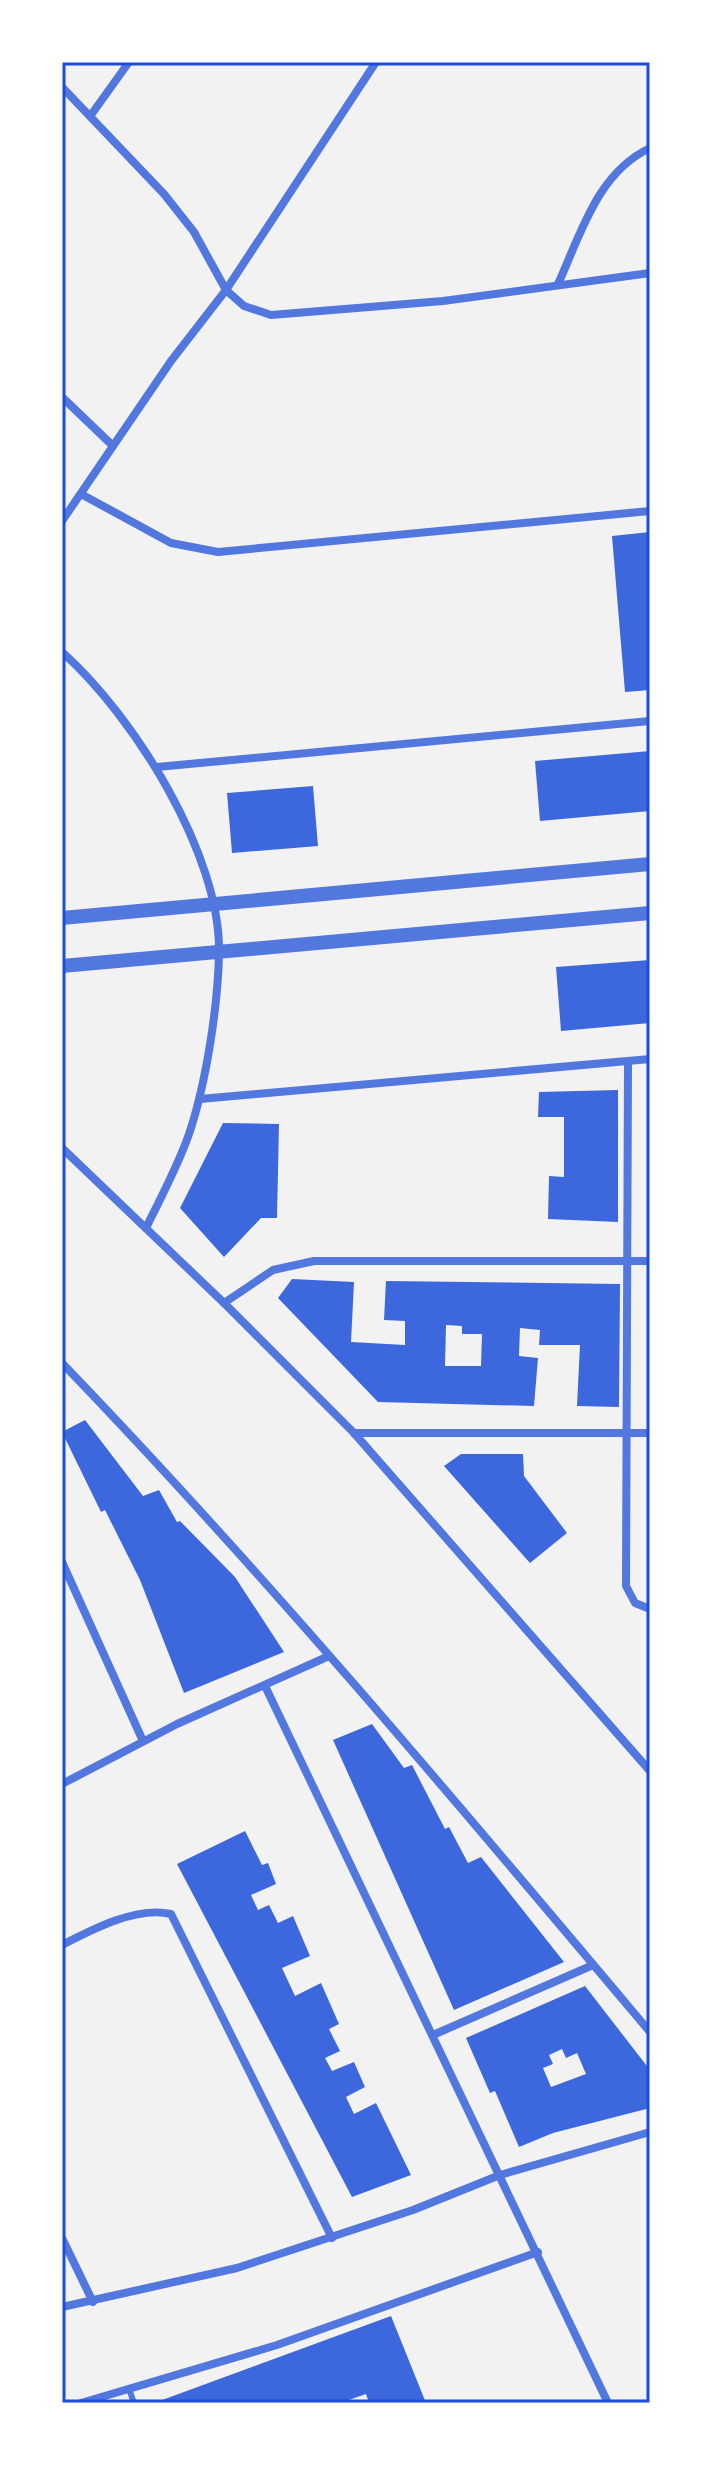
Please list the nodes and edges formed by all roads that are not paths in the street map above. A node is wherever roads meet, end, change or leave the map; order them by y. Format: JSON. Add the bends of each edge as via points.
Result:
{"nodes":[{"id":1,"x":129,"y":62,"type":"edge"},
{"id":2,"x":376,"y":62,"type":"edge"},
{"id":3,"x":62,"y":87,"type":"edge"},
{"id":4,"x":91,"y":115,"type":"junction"},
{"id":5,"x":650,"y":148,"type":"edge"},
{"id":6,"x":650,"y":273,"type":"edge"},
{"id":7,"x":558,"y":284,"type":"junction"},
{"id":8,"x":226,"y":290,"type":"junction"},
{"id":9,"x":62,"y":397,"type":"edge"},
{"id":10,"x":112,"y":445,"type":"junction"},
{"id":11,"x":81,"y":494,"type":"junction"},
{"id":12,"x":650,"y":511,"type":"edge"},
{"id":13,"x":62,"y":521,"type":"edge"},
{"id":14,"x":62,"y":652,"type":"edge"},
{"id":15,"x":650,"y":721,"type":"edge"},
{"id":16,"x":157,"y":767,"type":"junction"},
{"id":17,"x":650,"y":864,"type":"edge"},
{"id":18,"x":214,"y":906,"type":"junction"},
{"id":19,"x":650,"y":913,"type":"edge"},
{"id":20,"x":62,"y":918,"type":"edge"},
{"id":21,"x":219,"y":952,"type":"junction"},
{"id":22,"x":62,"y":966,"type":"edge"},
{"id":23,"x":650,"y":1059,"type":"edge"},
{"id":24,"x":628,"y":1062,"type":"junction"},
{"id":25,"x":200,"y":1099,"type":"junction"},
{"id":26,"x":62,"y":1148,"type":"edge"},
{"id":27,"x":146,"y":1228,"type":"junction"},
{"id":28,"x":628,"y":1261,"type":"junction"},
{"id":29,"x":650,"y":1261,"type":"edge"},
{"id":30,"x":224,"y":1303,"type":"junction"},
{"id":31,"x":62,"y":1363,"type":"edge"},
{"id":32,"x":354,"y":1433,"type":"junction"},
{"id":33,"x":629,"y":1433,"type":"junction"},
{"id":34,"x":650,"y":1433,"type":"edge"},
{"id":35,"x":62,"y":1562,"type":"edge"},
{"id":36,"x":650,"y":1609,"type":"edge"},
{"id":37,"x":329,"y":1656,"type":"junction"},
{"id":38,"x":265,"y":1686,"type":"junction"},
{"id":39,"x":143,"y":1741,"type":"junction"},
{"id":40,"x":650,"y":1771,"type":"edge"},
{"id":41,"x":62,"y":1784,"type":"edge"},
{"id":42,"x":62,"y":1945,"type":"edge"},
{"id":43,"x":593,"y":1965,"type":"junction"},
{"id":44,"x":650,"y":2032,"type":"edge"},
{"id":45,"x":433,"y":2035,"type":"junction"},
{"id":46,"x":650,"y":2132,"type":"edge"},
{"id":47,"x":500,"y":2175,"type":"junction"},
{"id":48,"x":62,"y":2238,"type":"edge"},
{"id":49,"x":332,"y":2238,"type":"junction"},
{"id":50,"x":538,"y":2252,"type":"junction"},
{"id":51,"x":93,"y":2302,"type":"junction"},
{"id":52,"x":62,"y":2307,"type":"edge"},
{"id":53,"x":129,"y":2389,"type":"junction"},
{"id":54,"x":81,"y":2403,"type":"edge"},
{"id":55,"x":134,"y":2403,"type":"edge"},
{"id":56,"x":608,"y":2403,"type":"edge"}],
"edges":[{"from":1,"to":4,"type":"street"},
{"from":2,"to":8,"type":"street"},
{"from":3,"to":4,"type":"street"},
{"from":4,"to":8,"type":"street","via":[[194,232]]},
{"from":5,"to":7,"type":"street","via":[[630,158],[605,183]]},
{"from":6,"to":7,"type":"street"},
{"from":7,"to":8,"type":"street","via":[[295,316],[244,306]]},
{"from":8,"to":10,"type":"street"},
{"from":9,"to":10,"type":"street"},
{"from":10,"to":11,"type":"street"},
{"from":11,"to":12,"type":"street","via":[[171,543],[218,552]]},
{"from":11,"to":13,"type":"street"},
{"from":14,"to":16,"type":"street","via":[[114,706]]},
{"from":15,"to":16,"type":"street"},
{"from":16,"to":18,"type":"street"},
{"from":17,"to":18,"type":"street"},
{"from":18,"to":20,"type":"street"},
{"from":18,"to":21,"type":"street"},
{"from":19,"to":21,"type":"street"},
{"from":21,"to":22,"type":"street"},
{"from":21,"to":25,"type":"street"},
{"from":23,"to":24,"type":"street"},
{"from":24,"to":25,"type":"street"},
{"from":24,"to":28,"type":"street"},
{"from":25,"to":27,"type":"street"},
{"from":26,"to":27,"type":"street"},
{"from":27,"to":30,"type":"street"},
{"from":28,"to":29,"type":"street"},
{"from":28,"to":30,"type":"street","via":[[314,1261],[273,1270]]},
{"from":28,"to":33,"type":"street"},
{"from":30,"to":32,"type":"street"},
{"from":31,"to":37,"type":"street"},
{"from":32,"to":33,"type":"street"},
{"from":32,"to":40,"type":"street"},
{"from":33,"to":34,"type":"street"},
{"from":33,"to":36,"type":"street","via":[[626,1586],[635,1603]]},
{"from":35,"to":39,"type":"street"},
{"from":37,"to":38,"type":"street"},
{"from":37,"to":43,"type":"street"},
{"from":38,"to":39,"type":"street"},
{"from":38,"to":45,"type":"street"},
{"from":39,"to":41,"type":"street"},
{"from":42,"to":49,"type":"street","via":[[136,1914],[171,1914]]},
{"from":43,"to":44,"type":"street"},
{"from":43,"to":45,"type":"street"},
{"from":45,"to":47,"type":"street"},
{"from":46,"to":47,"type":"street"},
{"from":47,"to":49,"type":"street"},
{"from":47,"to":50,"type":"street"},
{"from":48,"to":51,"type":"street"},
{"from":49,"to":51,"type":"street","via":[[237,2268]]},
{"from":50,"to":53,"type":"street","via":[[277,2345]]},
{"from":50,"to":56,"type":"street"},
{"from":51,"to":52,"type":"street"},
{"from":53,"to":54,"type":"street"},
{"from":53,"to":55,"type":"lane"}]}
